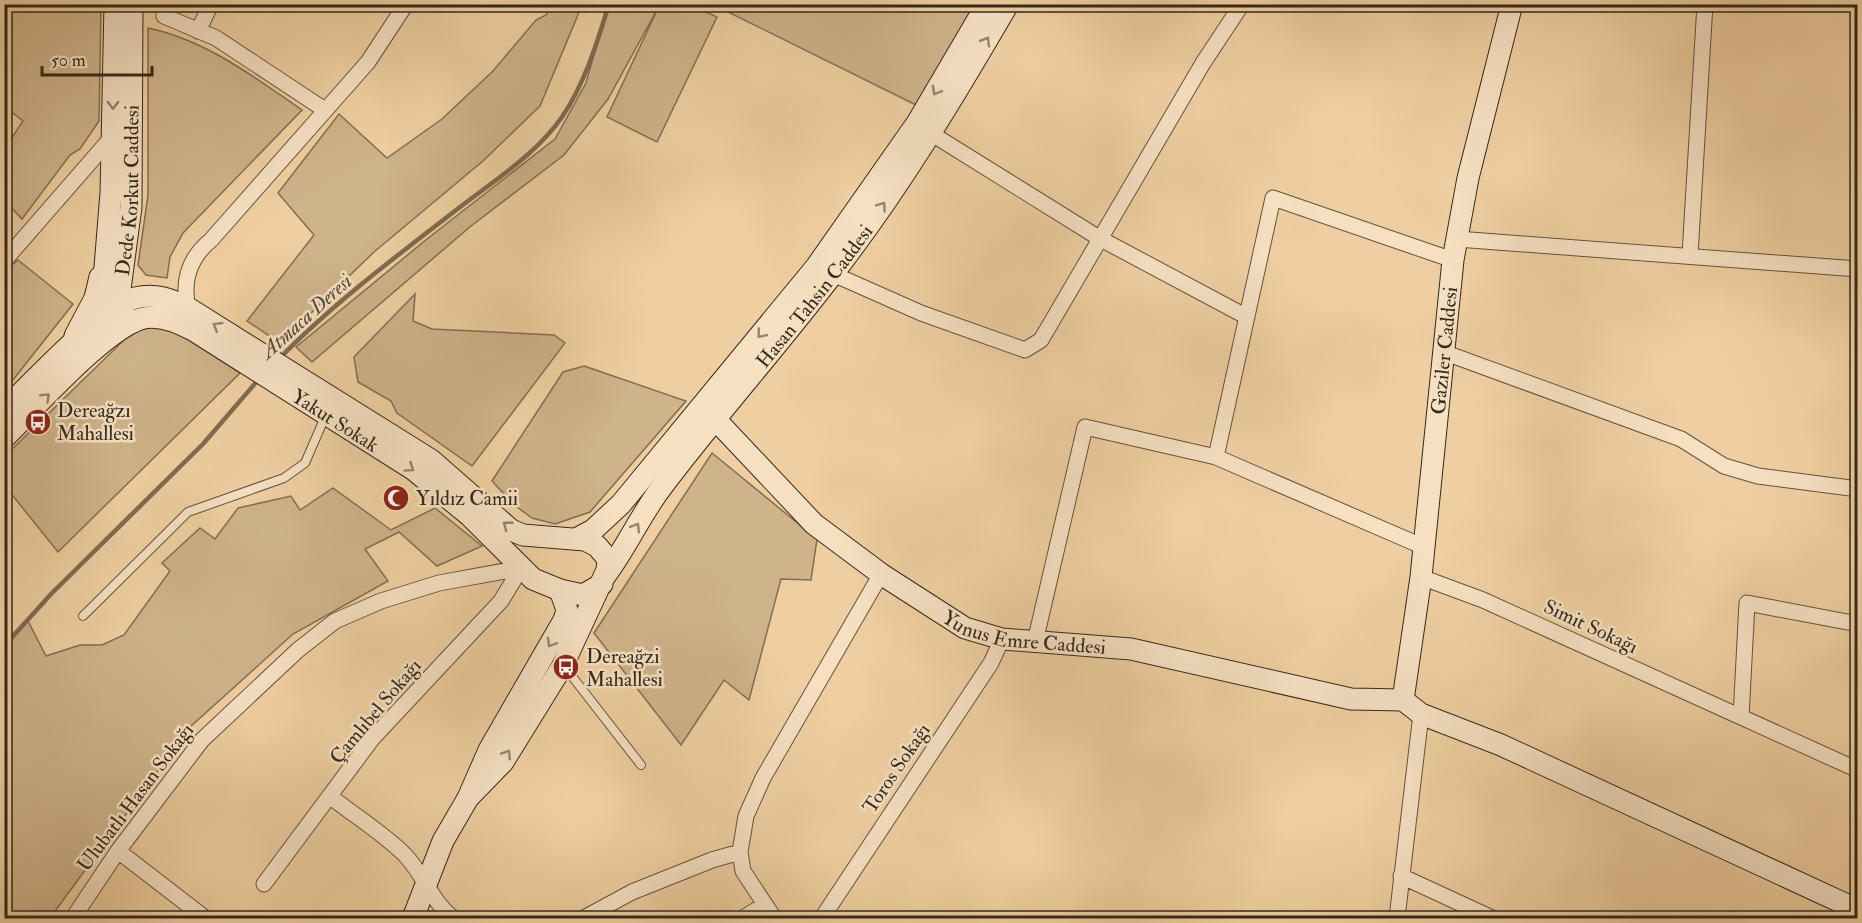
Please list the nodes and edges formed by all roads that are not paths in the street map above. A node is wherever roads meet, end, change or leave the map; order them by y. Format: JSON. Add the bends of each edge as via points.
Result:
{"nodes":[{"id":1,"x":115,"y":4,"type":"edge"},
{"id":2,"x":132,"y":4,"type":"edge"},
{"id":3,"x":211,"y":4,"type":"edge"},
{"id":4,"x":406,"y":4,"type":"edge"},
{"id":5,"x":987,"y":4,"type":"edge"},
{"id":6,"x":1008,"y":4,"type":"edge"},
{"id":7,"x":1242,"y":4,"type":"edge"},
{"id":8,"x":1512,"y":4,"type":"edge"},
{"id":9,"x":1705,"y":4,"type":"edge"},
{"id":10,"x":164,"y":16,"type":"dead end"},
{"id":11,"x":198,"y":31,"type":"junction"},
{"id":12,"x":325,"y":110,"type":"junction"},
{"id":13,"x":932,"y":134,"type":"junction"},
{"id":14,"x":112,"y":137,"type":"junction"},
{"id":15,"x":1099,"y":238,"type":"junction"},
{"id":16,"x":1457,"y":239,"type":"junction"},
{"id":17,"x":1690,"y":255,"type":"junction"},
{"id":18,"x":1453,"y":260,"type":"junction"},
{"id":19,"x":4,"y":261,"type":"edge"},
{"id":20,"x":103,"y":268,"type":"junction"},
{"id":21,"x":1857,"y":269,"type":"edge"},
{"id":22,"x":833,"y":274,"type":"junction"},
{"id":23,"x":115,"y":308,"type":"junction"},
{"id":24,"x":188,"y":308,"type":"junction"},
{"id":25,"x":1247,"y":316,"type":"junction"},
{"id":26,"x":129,"y":325,"type":"junction"},
{"id":27,"x":66,"y":350,"type":"junction"},
{"id":28,"x":1443,"y":352,"type":"junction"},
{"id":29,"x":269,"y":368,"type":"junction"},
{"id":30,"x":4,"y":410,"type":"edge"},
{"id":31,"x":327,"y":414,"type":"junction"},
{"id":32,"x":715,"y":419,"type":"junction"},
{"id":33,"x":4,"y":438,"type":"edge"},
{"id":34,"x":1216,"y":457,"type":"junction"},
{"id":35,"x":1857,"y":489,"type":"edge"},
{"id":36,"x":569,"y":538,"type":"junction"},
{"id":37,"x":1424,"y":547,"type":"junction"},
{"id":38,"x":521,"y":568,"type":"junction"},
{"id":39,"x":881,"y":574,"type":"junction"},
{"id":40,"x":1421,"y":577,"type":"junction"},
{"id":41,"x":604,"y":580,"type":"junction"},
{"id":42,"x":560,"y":590,"type":"junction"},
{"id":43,"x":83,"y":616,"type":"dead end"},
{"id":44,"x":1857,"y":624,"type":"edge"},
{"id":45,"x":1002,"y":639,"type":"junction"},
{"id":46,"x":1035,"y":642,"type":"junction"},
{"id":47,"x":563,"y":665,"type":"junction"},
{"id":48,"x":1402,"y":700,"type":"junction"},
{"id":49,"x":1421,"y":714,"type":"junction"},
{"id":50,"x":1741,"y":717,"type":"junction"},
{"id":51,"x":641,"y":765,"type":"dead end"},
{"id":52,"x":1857,"y":770,"type":"edge"},
{"id":53,"x":331,"y":797,"type":"junction"},
{"id":54,"x":468,"y":798,"type":"junction"},
{"id":55,"x":118,"y":851,"type":"junction"},
{"id":56,"x":740,"y":852,"type":"junction"},
{"id":57,"x":1401,"y":876,"type":"junction"},
{"id":58,"x":426,"y":882,"type":"junction"},
{"id":59,"x":264,"y":884,"type":"dead end"},
{"id":60,"x":763,"y":906,"type":"junction"},
{"id":61,"x":1857,"y":910,"type":"edge"},
{"id":62,"x":73,"y":918,"type":"edge"},
{"id":63,"x":205,"y":918,"type":"edge"},
{"id":64,"x":413,"y":918,"type":"edge"},
{"id":65,"x":453,"y":918,"type":"edge"},
{"id":66,"x":584,"y":918,"type":"edge"},
{"id":67,"x":743,"y":918,"type":"edge"},
{"id":68,"x":774,"y":918,"type":"edge"},
{"id":69,"x":822,"y":918,"type":"edge"},
{"id":70,"x":1397,"y":918,"type":"edge"},
{"id":71,"x":1492,"y":918,"type":"edge"}],
"edges":[{"from":1,"to":14,"type":"street","name":"Dede Korkut Caddesi","one_way":true},
{"from":2,"to":23,"type":"street","name":"Dede Korkut Caddesi","via":[[131,207]]},
{"from":3,"to":11,"type":"street"},
{"from":4,"to":12,"type":"street","via":[[368,62]]},
{"from":5,"to":36,"type":"street","name":"Hasan Tahsin Caddesi","one_way":true,"via":[[917,123],[816,267],[621,504],[593,530]]},
{"from":13,"to":6,"type":"street","name":"Hasan Tahsin Caddesi","one_way":true},
{"from":7,"to":15,"type":"street"},
{"from":8,"to":16,"type":"street","name":"Gaziler Caddesi","via":[[1468,178]]},
{"from":9,"to":17,"type":"street"},
{"from":10,"to":11,"type":"street"},
{"from":11,"to":12,"type":"street","via":[[216,38]]},
{"from":12,"to":24,"type":"street","via":[[199,250],[187,279]]},
{"from":13,"to":15,"type":"street"},
{"from":22,"to":13,"type":"street","name":"Hasan Tahsin Caddesi","one_way":true},
{"from":14,"to":19,"type":"street"},
{"from":14,"to":20,"type":"street","name":"Dede Korkut Caddesi"},
{"from":15,"to":22,"type":"street","via":[[1041,340],[1025,350],[921,313]]},
{"from":15,"to":25,"type":"street"},
{"from":16,"to":17,"type":"street"},
{"from":16,"to":18,"type":"street","name":"Gaziler Caddesi"},
{"from":17,"to":21,"type":"street"},
{"from":18,"to":25,"type":"street","via":[[1273,198]]},
{"from":18,"to":28,"type":"street","name":"Gaziler Caddesi"},
{"from":20,"to":23,"type":"street","via":[[103,292]]},
{"from":20,"to":27,"type":"street","via":[[95,298]]},
{"from":22,"to":32,"type":"street","name":"Hasan Tahsin Caddesi"},
{"from":23,"to":24,"type":"street","via":[[144,296],[162,297]]},
{"from":23,"to":26,"type":"street"},
{"from":23,"to":27,"type":"street"},
{"from":29,"to":24,"type":"street","one_way":true},
{"from":25,"to":34,"type":"street"},
{"from":26,"to":29,"type":"street","name":"Yakut Sokak","via":[[152,317],[180,323]]},
{"from":33,"to":26,"type":"street","one_way":true,"via":[[99,346]]},
{"from":27,"to":30,"type":"street"},
{"from":28,"to":35,"type":"street","via":[[1681,439],[1724,466],[1758,476]]},
{"from":28,"to":37,"type":"street","name":"Gaziler Caddesi"},
{"from":29,"to":31,"type":"street","name":"Yakut Sokak"},
{"from":36,"to":29,"type":"street","name":"Yakut Sokak","one_way":true,"via":[[523,535],[512,530],[431,460]]},
{"from":31,"to":38,"type":"street","name":"Yakut Sokak","one_way":true,"via":[[450,498]]},
{"from":31,"to":43,"type":"lane","via":[[304,463],[284,478],[188,512]]},
{"from":32,"to":39,"type":"street","name":"Yunus Emre Caddesi","via":[[814,524]]},
{"from":41,"to":32,"type":"street","name":"Hasan Tahsin Caddesi","one_way":true,"via":[[659,491]]},
{"from":34,"to":37,"type":"street"},
{"from":34,"to":46,"type":"street","via":[[1085,427]]},
{"from":36,"to":38,"type":"street","via":[[536,545]]},
{"from":36,"to":41,"type":"street","via":[[597,546],[608,560]]},
{"from":37,"to":40,"type":"street","name":"Gaziler Caddesi"},
{"from":38,"to":42,"type":"street","via":[[533,579]]},
{"from":38,"to":53,"type":"street","name":"Çamlıbel Sokağı","via":[[501,601],[372,739]]},
{"from":38,"to":55,"type":"street","name":"Ulubatlı Hasan Sokağı","via":[[439,583],[381,600],[335,621],[298,650],[202,740]]},
{"from":39,"to":45,"type":"street","name":"Yunus Emre Caddesi","via":[[965,628]]},
{"from":39,"to":56,"type":"street","via":[[763,778],[743,827]]},
{"from":40,"to":48,"type":"street","name":"Gaziler Caddesi"},
{"from":40,"to":50,"type":"street","name":"Simit Sokağı","via":[[1483,600]]},
{"from":41,"to":42,"type":"street","via":[[583,595]]},
{"from":41,"to":47,"type":"street","name":"Hasan Tahsin Caddesi"},
{"from":42,"to":54,"type":"street","one_way":true,"via":[[567,610],[564,620],[489,750]]},
{"from":44,"to":50,"type":"street","via":[[1747,603]]},
{"from":45,"to":46,"type":"street","name":"Yunus Emre Caddesi"},
{"from":45,"to":69,"type":"street","name":"Toros Sokağı","via":[[991,663]]},
{"from":46,"to":48,"type":"street","name":"Yunus Emre Caddesi","via":[[1131,649],[1351,699]]},
{"from":47,"to":51,"type":"lane"},
{"from":54,"to":47,"type":"street","name":"Hasan Tahsin Caddesi","one_way":true,"via":[[503,762]]},
{"from":48,"to":49,"type":"street"},
{"from":49,"to":57,"type":"street"},
{"from":49,"to":61,"type":"street","via":[[1501,745]]},
{"from":50,"to":52,"type":"street","name":"Simit Sokağı"},
{"from":53,"to":58,"type":"street","via":[[405,855]]},
{"from":53,"to":59,"type":"street","name":"Çamlıbel Sokağı"},
{"from":54,"to":58,"type":"street","via":[[442,841]]},
{"from":55,"to":62,"type":"street","name":"Ulubatlı Hasan Sokağı"},
{"from":55,"to":63,"type":"street"},
{"from":56,"to":60,"type":"street","via":[[743,871]]},
{"from":56,"to":66,"type":"street","via":[[632,892]]},
{"from":57,"to":70,"type":"street"},
{"from":57,"to":71,"type":"street"},
{"from":58,"to":64,"type":"street"},
{"from":58,"to":65,"type":"street","via":[[440,908]]},
{"from":60,"to":67,"type":"street"},
{"from":60,"to":68,"type":"street"}]}
